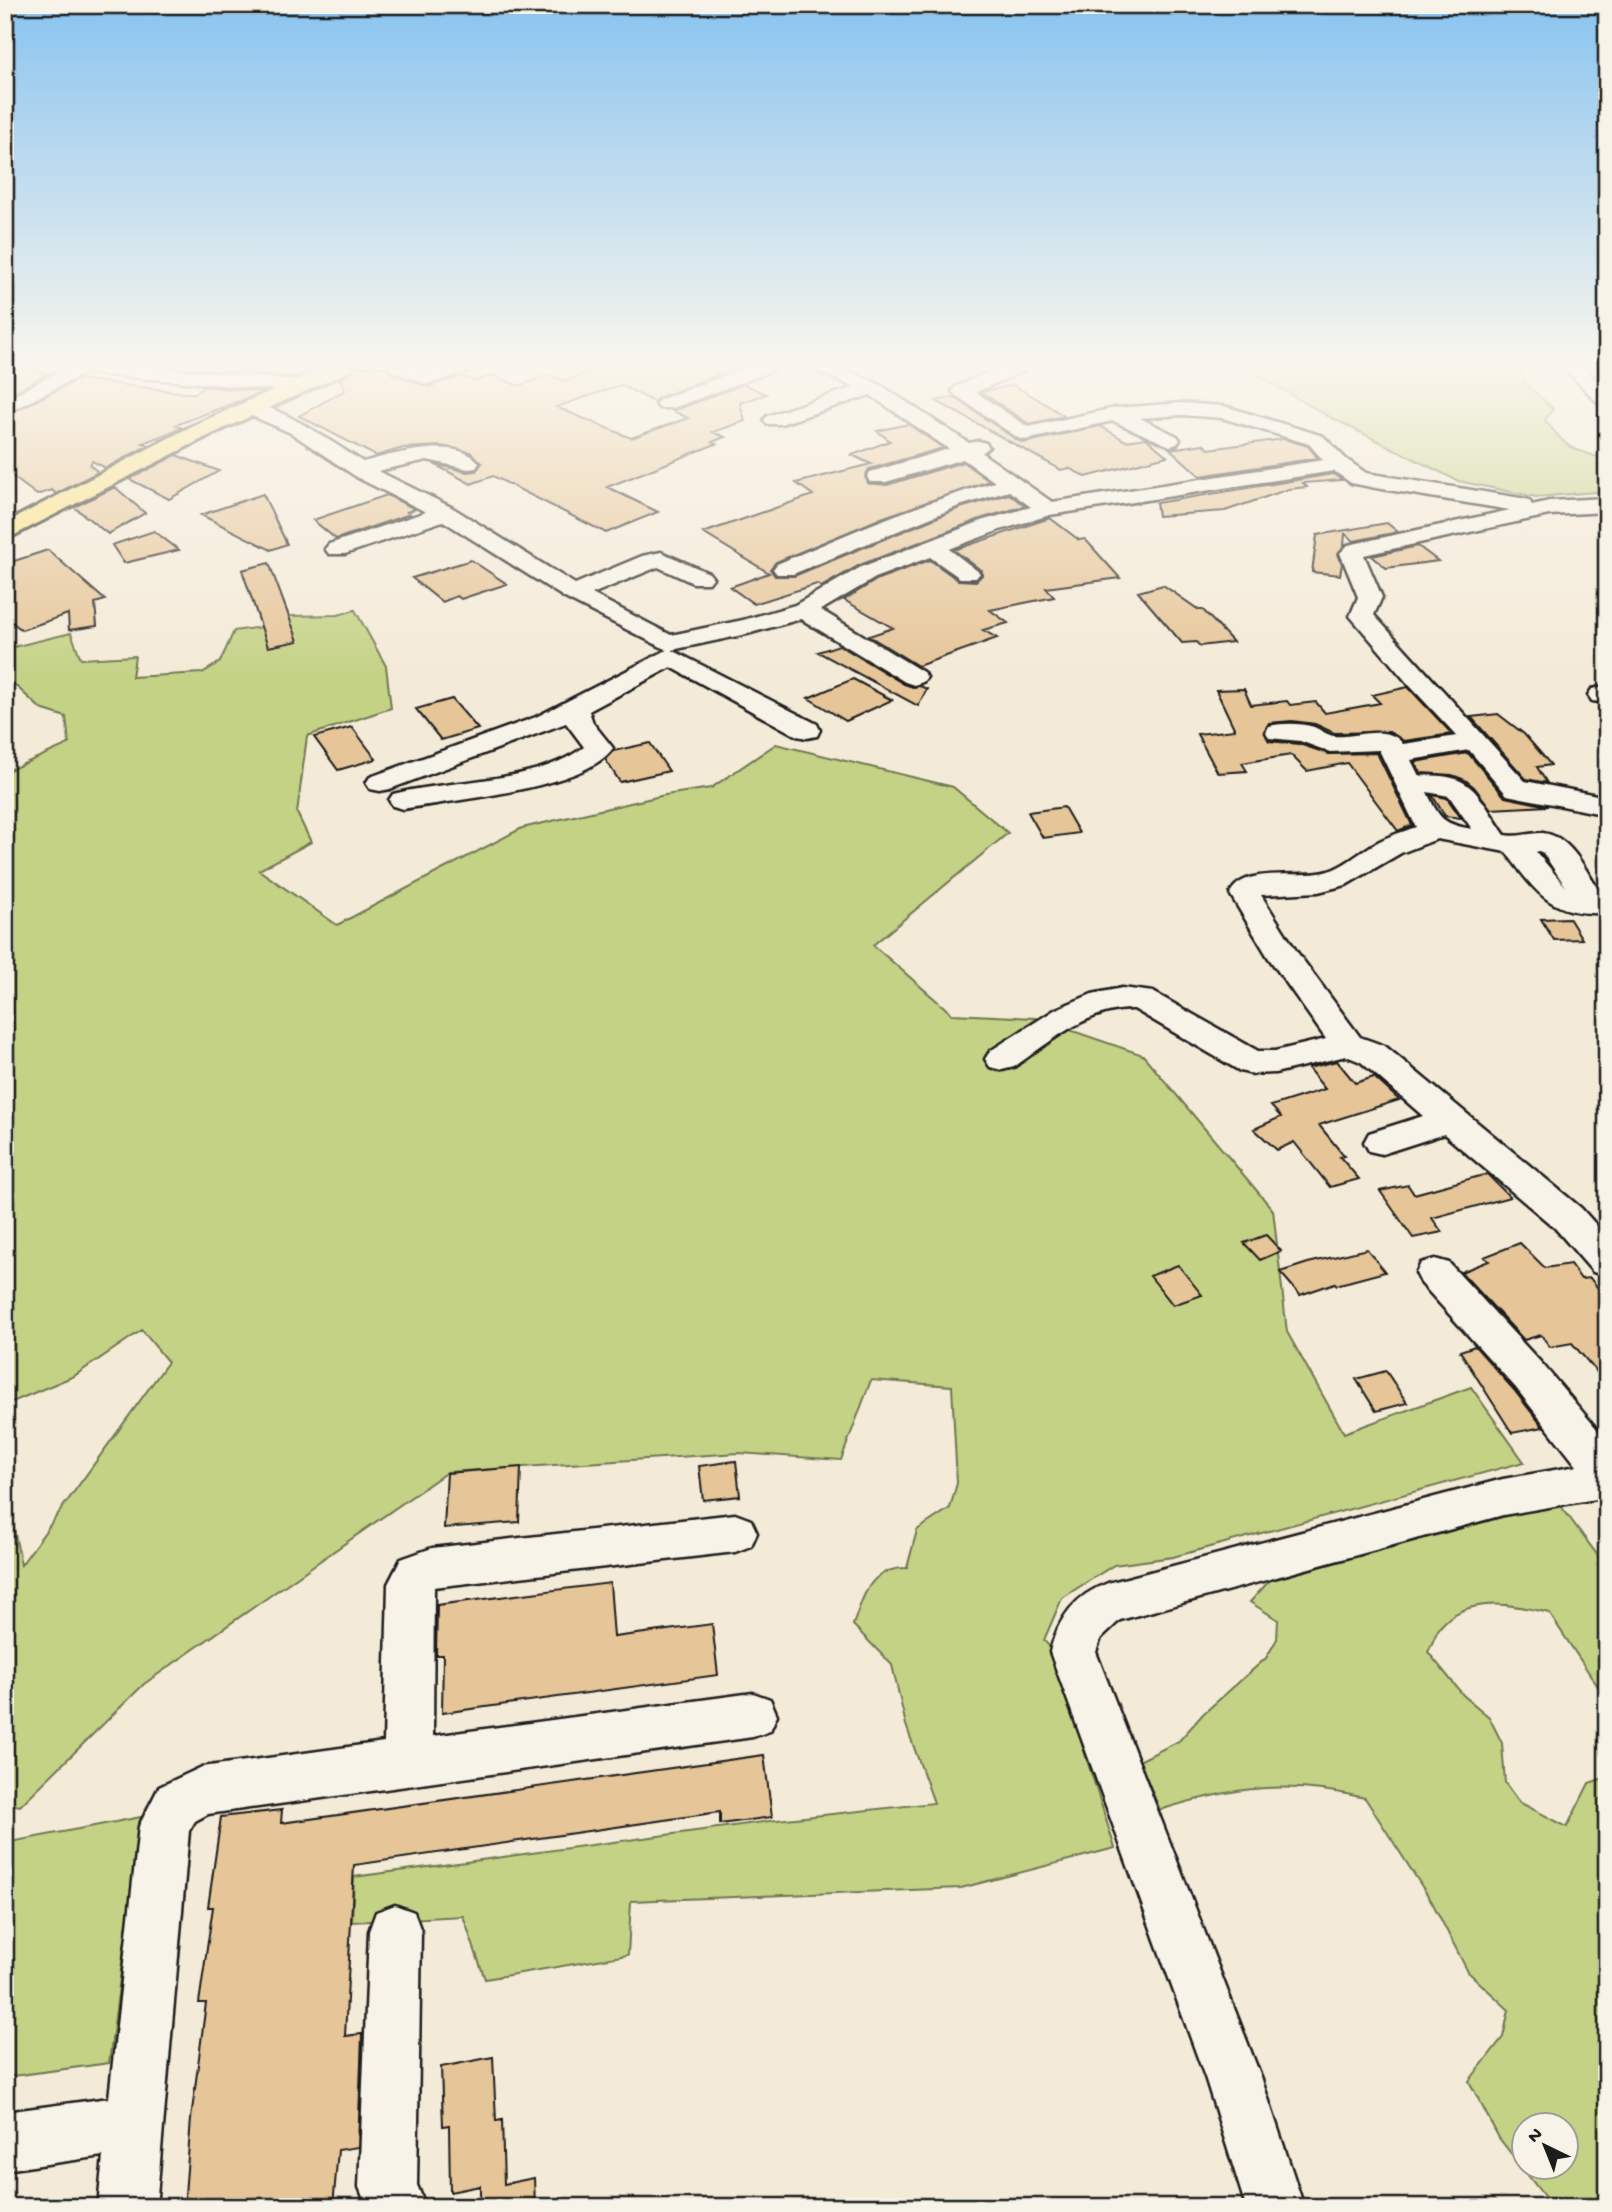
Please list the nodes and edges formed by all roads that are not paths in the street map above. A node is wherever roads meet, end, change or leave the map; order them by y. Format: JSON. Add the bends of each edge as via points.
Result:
{"nodes":[{"id":1,"x":120,"y":470,"type":"edge"},
{"id":2,"x":363,"y":470,"type":"edge"},
{"id":3,"x":900,"y":470,"type":"edge"},
{"id":4,"x":992,"y":470,"type":"edge"},
{"id":5,"x":1298,"y":470,"type":"edge"},
{"id":6,"x":1349,"y":470,"type":"edge"},
{"id":7,"x":878,"y":477,"type":"dead end"},
{"id":8,"x":1010,"y":484,"type":"junction"},
{"id":9,"x":1607,"y":505,"type":"edge"},
{"id":10,"x":1549,"y":508,"type":"junction"},
{"id":11,"x":1048,"y":509,"type":"junction"},
{"id":12,"x":445,"y":513,"type":"junction"},
{"id":13,"x":17,"y":520,"type":"edge"},
{"id":14,"x":5,"y":533,"type":"edge"},
{"id":15,"x":931,"y":547,"type":"junction"},
{"id":16,"x":337,"y":549,"type":"dead end"},
{"id":17,"x":785,"y":569,"type":"dead end"},
{"id":18,"x":968,"y":573,"type":"dead end"},
{"id":19,"x":701,"y":578,"type":"dead end"},
{"id":20,"x":573,"y":593,"type":"junction"},
{"id":21,"x":804,"y":610,"type":"junction"},
{"id":22,"x":669,"y":650,"type":"junction"},
{"id":23,"x":914,"y":677,"type":"dead end"},
{"id":24,"x":574,"y":707,"type":"junction"},
{"id":25,"x":807,"y":730,"type":"dead end"},
{"id":26,"x":1279,"y":732,"type":"dead end"},
{"id":27,"x":1476,"y":741,"type":"junction"},
{"id":28,"x":1395,"y":754,"type":"junction"},
{"id":29,"x":380,"y":783,"type":"dead end"},
{"id":30,"x":1409,"y":785,"type":"junction"},
{"id":31,"x":402,"y":800,"type":"dead end"},
{"id":32,"x":1607,"y":806,"type":"edge"},
{"id":33,"x":1435,"y":829,"type":"junction"},
{"id":34,"x":1505,"y":843,"type":"junction"},
{"id":35,"x":1601,"y":905,"type":"edge"},
{"id":36,"x":1348,"y":1045,"type":"junction"},
{"id":37,"x":1002,"y":1059,"type":"dead end"},
{"id":38,"x":1450,"y":1120,"type":"junction"},
{"id":39,"x":1382,"y":1142,"type":"dead end"},
{"id":40,"x":1607,"y":1262,"type":"edge"},
{"id":41,"x":1435,"y":1273,"type":"dead end"},
{"id":42,"x":1607,"y":1472,"type":"edge"},
{"id":43,"x":1607,"y":1479,"type":"edge"},
{"id":44,"x":735,"y":1532,"type":"dead end"},
{"id":45,"x":753,"y":1715,"type":"dead end"},
{"id":46,"x":408,"y":1763,"type":"junction"},
{"id":47,"x":395,"y":1931,"type":"dead end"},
{"id":48,"x":135,"y":2123,"type":"junction"},
{"id":49,"x":5,"y":2141,"type":"edge"},
{"id":50,"x":127,"y":2207,"type":"edge"},
{"id":51,"x":397,"y":2207,"type":"edge"},
{"id":52,"x":1275,"y":2207,"type":"edge"}],
"edges":[{"from":1,"to":13,"type":"main road"},
{"from":2,"to":12,"type":"street"},
{"from":3,"to":7,"type":"street"},
{"from":4,"to":8,"type":"street"},
{"from":5,"to":11,"type":"street"},
{"from":6,"to":10,"type":"street","via":[[1367,480]]},
{"from":8,"to":11,"type":"street"},
{"from":8,"to":17,"type":"street","via":[[951,501]]},
{"from":9,"to":10,"type":"street"},
{"from":10,"to":27,"type":"street","via":[[1352,553],[1370,597],[1362,616]]},
{"from":11,"to":15,"type":"street"},
{"from":12,"to":16,"type":"street"},
{"from":12,"to":20,"type":"street"},
{"from":13,"to":14,"type":"main road"},
{"from":15,"to":18,"type":"street"},
{"from":15,"to":21,"type":"street","via":[[869,572]]},
{"from":19,"to":20,"type":"street","via":[[661,559]]},
{"from":20,"to":22,"type":"street"},
{"from":21,"to":22,"type":"street"},
{"from":21,"to":23,"type":"street"},
{"from":22,"to":24,"type":"street"},
{"from":22,"to":25,"type":"street"},
{"from":24,"to":29,"type":"street","via":[[501,741]]},
{"from":24,"to":31,"type":"street","via":[[580,724],[599,748],[594,755],[483,788]]},
{"from":26,"to":28,"type":"street","via":[[1304,733],[1330,744],[1377,739],[1390,745]]},
{"from":27,"to":28,"type":"street"},
{"from":27,"to":32,"type":"street","via":[[1517,789]]},
{"from":28,"to":30,"type":"street"},
{"from":30,"to":33,"type":"street"},
{"from":30,"to":34,"type":"street","via":[[1451,785]]},
{"from":33,"to":34,"type":"street"},
{"from":33,"to":36,"type":"street","via":[[1329,881],[1256,886],[1245,894]]},
{"from":34,"to":35,"type":"street","via":[[1557,897],[1572,904]]},
{"from":36,"to":37,"type":"street","via":[[1252,1063],[1141,999],[1122,996],[1095,1003]]},
{"from":36,"to":38,"type":"street","via":[[1373,1054]]},
{"from":38,"to":39,"type":"street"},
{"from":38,"to":40,"type":"street","via":[[1568,1218]]},
{"from":41,"to":42,"type":"street","via":[[1530,1377]]},
{"from":43,"to":52,"type":"street","via":[[1503,1497],[1108,1603],[1092,1612],[1076,1635],[1073,1652],[1234,2080]]},
{"from":44,"to":46,"type":"street","via":[[432,1567],[417,1573],[411,1584]]},
{"from":45,"to":46,"type":"street"},
{"from":46,"to":48,"type":"street","via":[[202,1791],[177,1804],[164,1826]]},
{"from":47,"to":51,"type":"street","via":[[388,2187]]},
{"from":48,"to":49,"type":"street"},
{"from":48,"to":50,"type":"street"}]}
